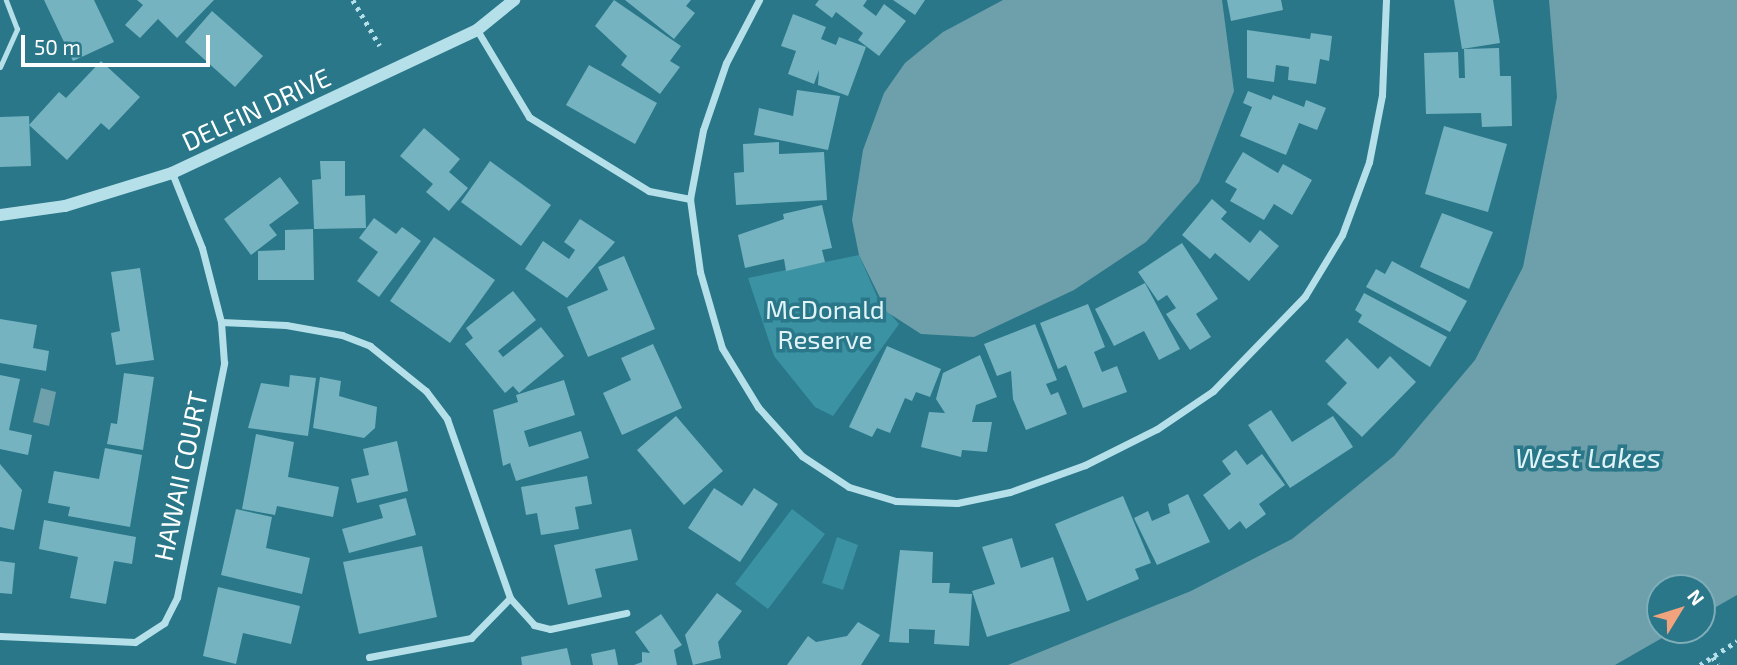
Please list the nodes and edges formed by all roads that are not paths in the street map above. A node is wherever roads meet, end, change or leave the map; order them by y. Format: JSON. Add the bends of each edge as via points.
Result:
{"nodes":[{"id":1,"x":6,"y":0,"type":"edge"},
{"id":2,"x":514,"y":0,"type":"edge"},
{"id":3,"x":759,"y":0,"type":"edge"},
{"id":4,"x":1386,"y":0,"type":"edge"},
{"id":5,"x":477,"y":30,"type":"junction"},
{"id":6,"x":0,"y":67,"type":"edge"},
{"id":7,"x":172,"y":173,"type":"junction"},
{"id":8,"x":690,"y":199,"type":"junction"},
{"id":9,"x":0,"y":215,"type":"edge"},
{"id":10,"x":221,"y":322,"type":"junction"},
{"id":11,"x":510,"y":598,"type":"junction"},
{"id":12,"x":626,"y":613,"type":"dead end"},
{"id":13,"x":0,"y":636,"type":"edge"},
{"id":14,"x":369,"y":657,"type":"dead end"}],
"edges":[{"from":1,"to":6,"type":"lane","via":[[17,29]]},
{"from":2,"to":5,"type":"street","name":"DELFIN DRIVE"},
{"from":3,"to":8,"type":"street","via":[[726,63],[702,130]]},
{"from":4,"to":8,"type":"street","via":[[1382,95],[1369,162],[1342,234],[1306,296],[1213,391],[1157,429],[1085,465],[1010,492],[957,503],[896,501],[849,487],[802,456],[758,407],[722,348],[700,272]]},
{"from":5,"to":7,"type":"street","name":"DELFIN DRIVE"},
{"from":5,"to":8,"type":"street","via":[[529,117],[649,191]]},
{"from":7,"to":9,"type":"street","name":"DELFIN DRIVE","via":[[65,206]]},
{"from":7,"to":10,"type":"street","name":"HAWAII COURT","via":[[202,248]]},
{"from":10,"to":11,"type":"street","via":[[342,335],[370,346],[426,391],[447,419]]},
{"from":10,"to":13,"type":"street","name":"HAWAII COURT","via":[[224,363],[177,597],[164,623],[135,642]]},
{"from":11,"to":12,"type":"street","via":[[534,625],[550,629]]},
{"from":11,"to":14,"type":"street","via":[[471,638]]}]}
